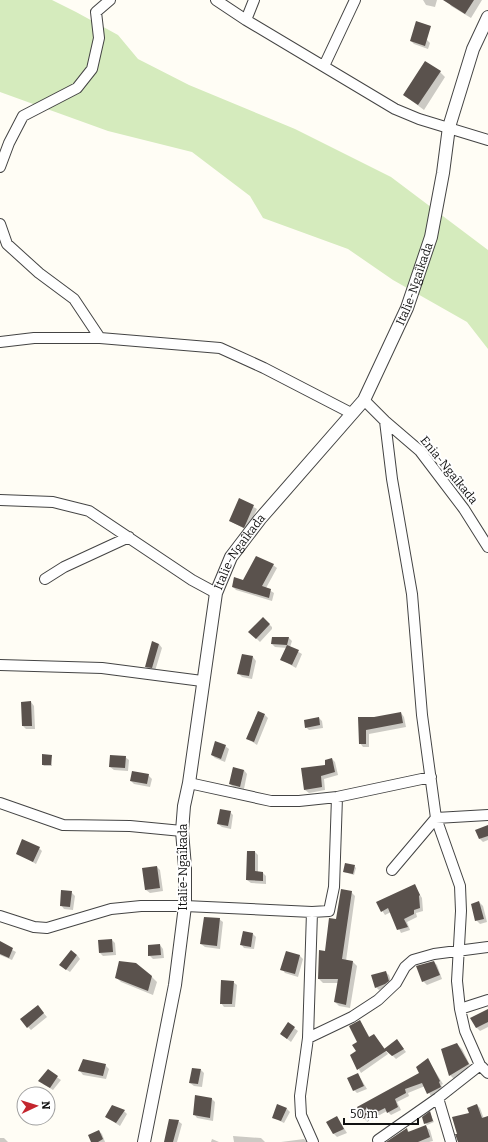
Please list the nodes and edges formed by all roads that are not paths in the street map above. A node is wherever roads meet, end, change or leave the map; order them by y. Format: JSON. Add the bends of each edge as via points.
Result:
{"nodes":[{"id":1,"x":110,"y":0,"type":"edge"},
{"id":2,"x":216,"y":0,"type":"edge"},
{"id":3,"x":254,"y":0,"type":"edge"},
{"id":4,"x":355,"y":0,"type":"edge"},
{"id":5,"x":488,"y":16,"type":"edge"},
{"id":6,"x":246,"y":20,"type":"junction"},
{"id":7,"x":324,"y":66,"type":"junction"},
{"id":8,"x":450,"y":127,"type":"junction"},
{"id":9,"x":488,"y":140,"type":"edge"},
{"id":10,"x":0,"y":167,"type":"edge"},
{"id":11,"x":0,"y":224,"type":"edge"},
{"id":12,"x":100,"y":338,"type":"junction"},
{"id":13,"x":0,"y":342,"type":"edge"},
{"id":14,"x":364,"y":400,"type":"junction"},
{"id":15,"x":352,"y":413,"type":"junction"},
{"id":16,"x":385,"y":421,"type":"junction"},
{"id":17,"x":0,"y":500,"type":"edge"},
{"id":18,"x":129,"y":536,"type":"junction"},
{"id":19,"x":488,"y":547,"type":"edge"},
{"id":20,"x":45,"y":580,"type":"dead end"},
{"id":21,"x":216,"y":593,"type":"junction"},
{"id":22,"x":0,"y":665,"type":"edge"},
{"id":23,"x":202,"y":681,"type":"junction"},
{"id":24,"x":431,"y":777,"type":"junction"},
{"id":25,"x":189,"y":783,"type":"junction"},
{"id":26,"x":337,"y":797,"type":"junction"},
{"id":27,"x":0,"y":803,"type":"edge"},
{"id":28,"x":488,"y":815,"type":"edge"},
{"id":29,"x":436,"y":818,"type":"junction"},
{"id":30,"x":182,"y":831,"type":"junction"},
{"id":31,"x":392,"y":870,"type":"dead end"},
{"id":32,"x":185,"y":906,"type":"junction"},
{"id":33,"x":312,"y":912,"type":"junction"},
{"id":34,"x":0,"y":916,"type":"edge"},
{"id":35,"x":488,"y":947,"type":"edge"},
{"id":36,"x":459,"y":950,"type":"junction"},
{"id":37,"x":488,"y":1000,"type":"edge"},
{"id":38,"x":460,"y":1009,"type":"junction"},
{"id":39,"x":308,"y":1038,"type":"junction"},
{"id":40,"x":480,"y":1065,"type":"junction"},
{"id":41,"x":488,"y":1072,"type":"edge"},
{"id":42,"x":438,"y":1098,"type":"junction"},
{"id":43,"x":378,"y":1140,"type":"dead end"},
{"id":44,"x":144,"y":1142,"type":"edge"},
{"id":45,"x":313,"y":1142,"type":"edge"},
{"id":46,"x":451,"y":1142,"type":"edge"}],
"edges":[{"from":1,"to":10,"type":"street","via":[[96,12],[99,38],[92,69],[77,88],[23,116]]},
{"from":2,"to":6,"type":"street"},
{"from":3,"to":6,"type":"street"},
{"from":4,"to":7,"type":"street"},
{"from":5,"to":8,"type":"street","name":"Italie-Ngaîkada","via":[[473,49]]},
{"from":6,"to":7,"type":"street"},
{"from":7,"to":8,"type":"street","via":[[395,109]]},
{"from":8,"to":9,"type":"street"},
{"from":8,"to":14,"type":"street","name":"Italie-Ngaîkada","via":[[431,237],[407,308]]},
{"from":11,"to":12,"type":"street","via":[[7,244],[39,273],[74,299]]},
{"from":12,"to":13,"type":"street","via":[[34,338]]},
{"from":12,"to":15,"type":"street","via":[[220,348]]},
{"from":14,"to":15,"type":"street","name":"Italie-Ngaîkada"},
{"from":14,"to":16,"type":"street","name":"Enia-Ngaîkada"},
{"from":15,"to":21,"type":"street","name":"Italie-Ngaîkada","via":[[260,519],[231,557]]},
{"from":16,"to":19,"type":"street","name":"Enia-Ngaîkada","via":[[420,451],[464,509]]},
{"from":16,"to":24,"type":"street","via":[[392,480],[412,594],[422,715]]},
{"from":17,"to":18,"type":"street","via":[[53,502],[89,511]]},
{"from":18,"to":20,"type":"street","via":[[64,567]]},
{"from":18,"to":21,"type":"street","via":[[192,580]]},
{"from":21,"to":23,"type":"street","name":"Italie-Ngaîkada"},
{"from":22,"to":23,"type":"street","via":[[102,668]]},
{"from":23,"to":25,"type":"street","name":"Italie-Ngaîkada"},
{"from":24,"to":26,"type":"street"},
{"from":24,"to":29,"type":"street"},
{"from":25,"to":26,"type":"street","via":[[271,801]]},
{"from":25,"to":30,"type":"street","name":"Italie-Ngaîkada"},
{"from":26,"to":33,"type":"street","via":[[331,908],[329,911]]},
{"from":27,"to":30,"type":"street","via":[[63,825],[130,826]]},
{"from":28,"to":29,"type":"street"},
{"from":29,"to":31,"type":"street"},
{"from":29,"to":36,"type":"street","via":[[460,886]]},
{"from":30,"to":32,"type":"street","name":"Italie-Ngaîkada"},
{"from":32,"to":33,"type":"street"},
{"from":32,"to":34,"type":"street","via":[[111,909],[47,928],[34,927]]},
{"from":32,"to":44,"type":"street","name":"Italie-Ngaîkada","via":[[175,985]]},
{"from":33,"to":39,"type":"street"},
{"from":35,"to":36,"type":"street"},
{"from":36,"to":38,"type":"street","via":[[457,981]]},
{"from":36,"to":39,"type":"street","via":[[413,960],[396,983],[378,1000],[352,1017]]},
{"from":37,"to":38,"type":"street"},
{"from":38,"to":40,"type":"street","via":[[465,1031]]},
{"from":39,"to":45,"type":"street","via":[[300,1096],[301,1115]]},
{"from":40,"to":41,"type":"street"},
{"from":40,"to":42,"type":"street"},
{"from":42,"to":43,"type":"street"},
{"from":42,"to":46,"type":"street"}]}
